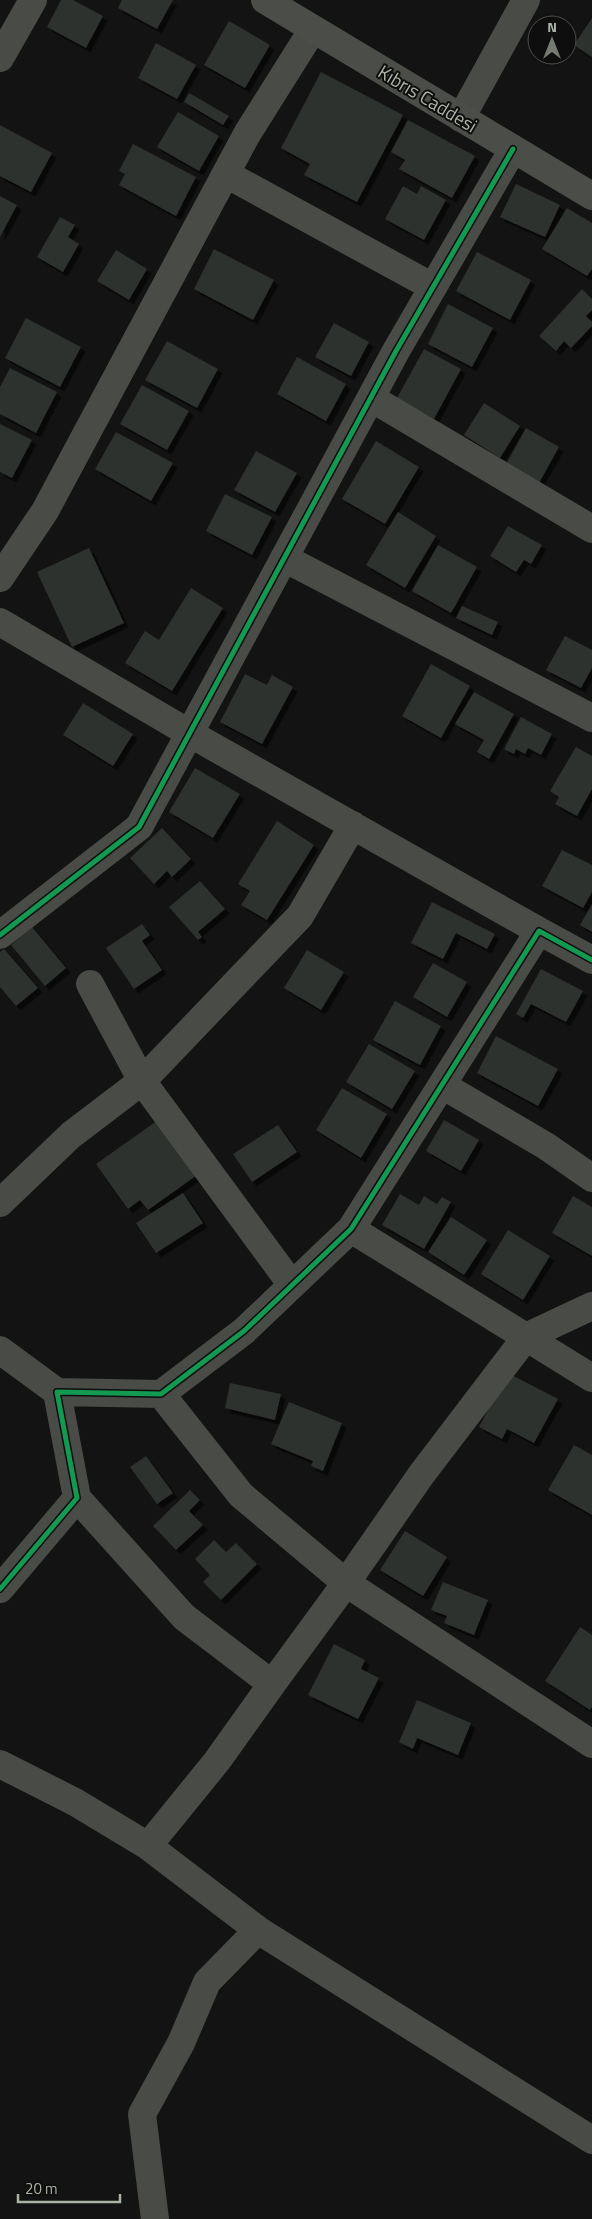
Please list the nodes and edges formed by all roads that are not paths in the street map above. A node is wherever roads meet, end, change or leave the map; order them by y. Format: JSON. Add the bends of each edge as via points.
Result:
{"nodes":[{"id":1,"x":33,"y":0,"type":"edge"},
{"id":2,"x":265,"y":0,"type":"edge"},
{"id":3,"x":526,"y":0,"type":"edge"},
{"id":4,"x":313,"y":29,"type":"junction"},
{"id":5,"x":0,"y":58,"type":"edge"},
{"id":6,"x":461,"y":118,"type":"junction"},
{"id":7,"x":513,"y":149,"type":"junction"},
{"id":8,"x":226,"y":174,"type":"junction"},
{"id":9,"x":592,"y":196,"type":"edge"},
{"id":10,"x":433,"y":287,"type":"junction"},
{"id":11,"x":371,"y":398,"type":"junction"},
{"id":12,"x":592,"y":529,"type":"edge"},
{"id":13,"x":284,"y":558,"type":"junction"},
{"id":14,"x":0,"y":578,"type":"edge"},
{"id":15,"x":0,"y":622,"type":"edge"},
{"id":16,"x":592,"y":718,"type":"edge"},
{"id":17,"x":189,"y":733,"type":"junction"},
{"id":18,"x":354,"y":825,"type":"junction"},
{"id":19,"x":539,"y":932,"type":"junction"},
{"id":20,"x":0,"y":935,"type":"edge"},
{"id":21,"x":592,"y":960,"type":"edge"},
{"id":22,"x":90,"y":984,"type":"dead end"},
{"id":23,"x":142,"y":1081,"type":"junction"},
{"id":24,"x":442,"y":1085,"type":"junction"},
{"id":25,"x":592,"y":1178,"type":"edge"},
{"id":26,"x":0,"y":1203,"type":"edge"},
{"id":27,"x":351,"y":1229,"type":"junction"},
{"id":28,"x":292,"y":1285,"type":"junction"},
{"id":29,"x":592,"y":1306,"type":"edge"},
{"id":30,"x":526,"y":1337,"type":"junction"},
{"id":31,"x":0,"y":1350,"type":"edge"},
{"id":32,"x":592,"y":1378,"type":"edge"},
{"id":33,"x":57,"y":1392,"type":"junction"},
{"id":34,"x":161,"y":1394,"type":"junction"},
{"id":35,"x":77,"y":1498,"type":"junction"},
{"id":36,"x":346,"y":1583,"type":"junction"},
{"id":37,"x":0,"y":1589,"type":"edge"},
{"id":38,"x":272,"y":1684,"type":"junction"},
{"id":39,"x":592,"y":1744,"type":"edge"},
{"id":40,"x":0,"y":1764,"type":"edge"},
{"id":41,"x":148,"y":1846,"type":"junction"},
{"id":42,"x":258,"y":1930,"type":"junction"},
{"id":43,"x":592,"y":2140,"type":"edge"},
{"id":44,"x":154,"y":2219,"type":"edge"}],
"edges":[{"from":1,"to":5,"type":"street"},
{"from":2,"to":4,"type":"main road","name":"Kıbrıs Caddesi"},
{"from":3,"to":6,"type":"street"},
{"from":4,"to":6,"type":"main road","name":"Kıbrıs Caddesi"},
{"from":4,"to":8,"type":"street","via":[[247,134]]},
{"from":6,"to":7,"type":"main road","name":"Kıbrıs Caddesi"},
{"from":7,"to":9,"type":"main road","name":"Kıbrıs Caddesi"},
{"from":7,"to":10,"type":"street"},
{"from":8,"to":10,"type":"street"},
{"from":8,"to":14,"type":"street","via":[[45,511]]},
{"from":10,"to":11,"type":"street"},
{"from":11,"to":12,"type":"street"},
{"from":11,"to":13,"type":"street"},
{"from":13,"to":16,"type":"street"},
{"from":13,"to":17,"type":"street"},
{"from":15,"to":17,"type":"street"},
{"from":17,"to":18,"type":"street"},
{"from":17,"to":20,"type":"street","via":[[138,827]]},
{"from":18,"to":19,"type":"street"},
{"from":18,"to":23,"type":"street","via":[[300,916]]},
{"from":19,"to":21,"type":"street"},
{"from":19,"to":24,"type":"street"},
{"from":22,"to":23,"type":"street"},
{"from":23,"to":26,"type":"street","via":[[70,1135]]},
{"from":23,"to":28,"type":"street"},
{"from":24,"to":25,"type":"street","via":[[546,1146]]},
{"from":24,"to":27,"type":"street"},
{"from":27,"to":28,"type":"street"},
{"from":27,"to":30,"type":"street"},
{"from":28,"to":34,"type":"street","via":[[244,1330]]},
{"from":29,"to":30,"type":"street"},
{"from":30,"to":32,"type":"street"},
{"from":30,"to":36,"type":"street","via":[[421,1475]]},
{"from":31,"to":33,"type":"street"},
{"from":33,"to":34,"type":"street"},
{"from":33,"to":35,"type":"street"},
{"from":34,"to":36,"type":"street","via":[[241,1495]]},
{"from":35,"to":37,"type":"street"},
{"from":35,"to":38,"type":"street","via":[[184,1617]]},
{"from":36,"to":38,"type":"street"},
{"from":36,"to":39,"type":"street"},
{"from":38,"to":41,"type":"street","via":[[217,1761]]},
{"from":40,"to":41,"type":"street","via":[[74,1802]]},
{"from":41,"to":42,"type":"street"},
{"from":42,"to":43,"type":"street"},
{"from":42,"to":44,"type":"street","via":[[207,1982],[181,2043],[142,2114]]}]}
